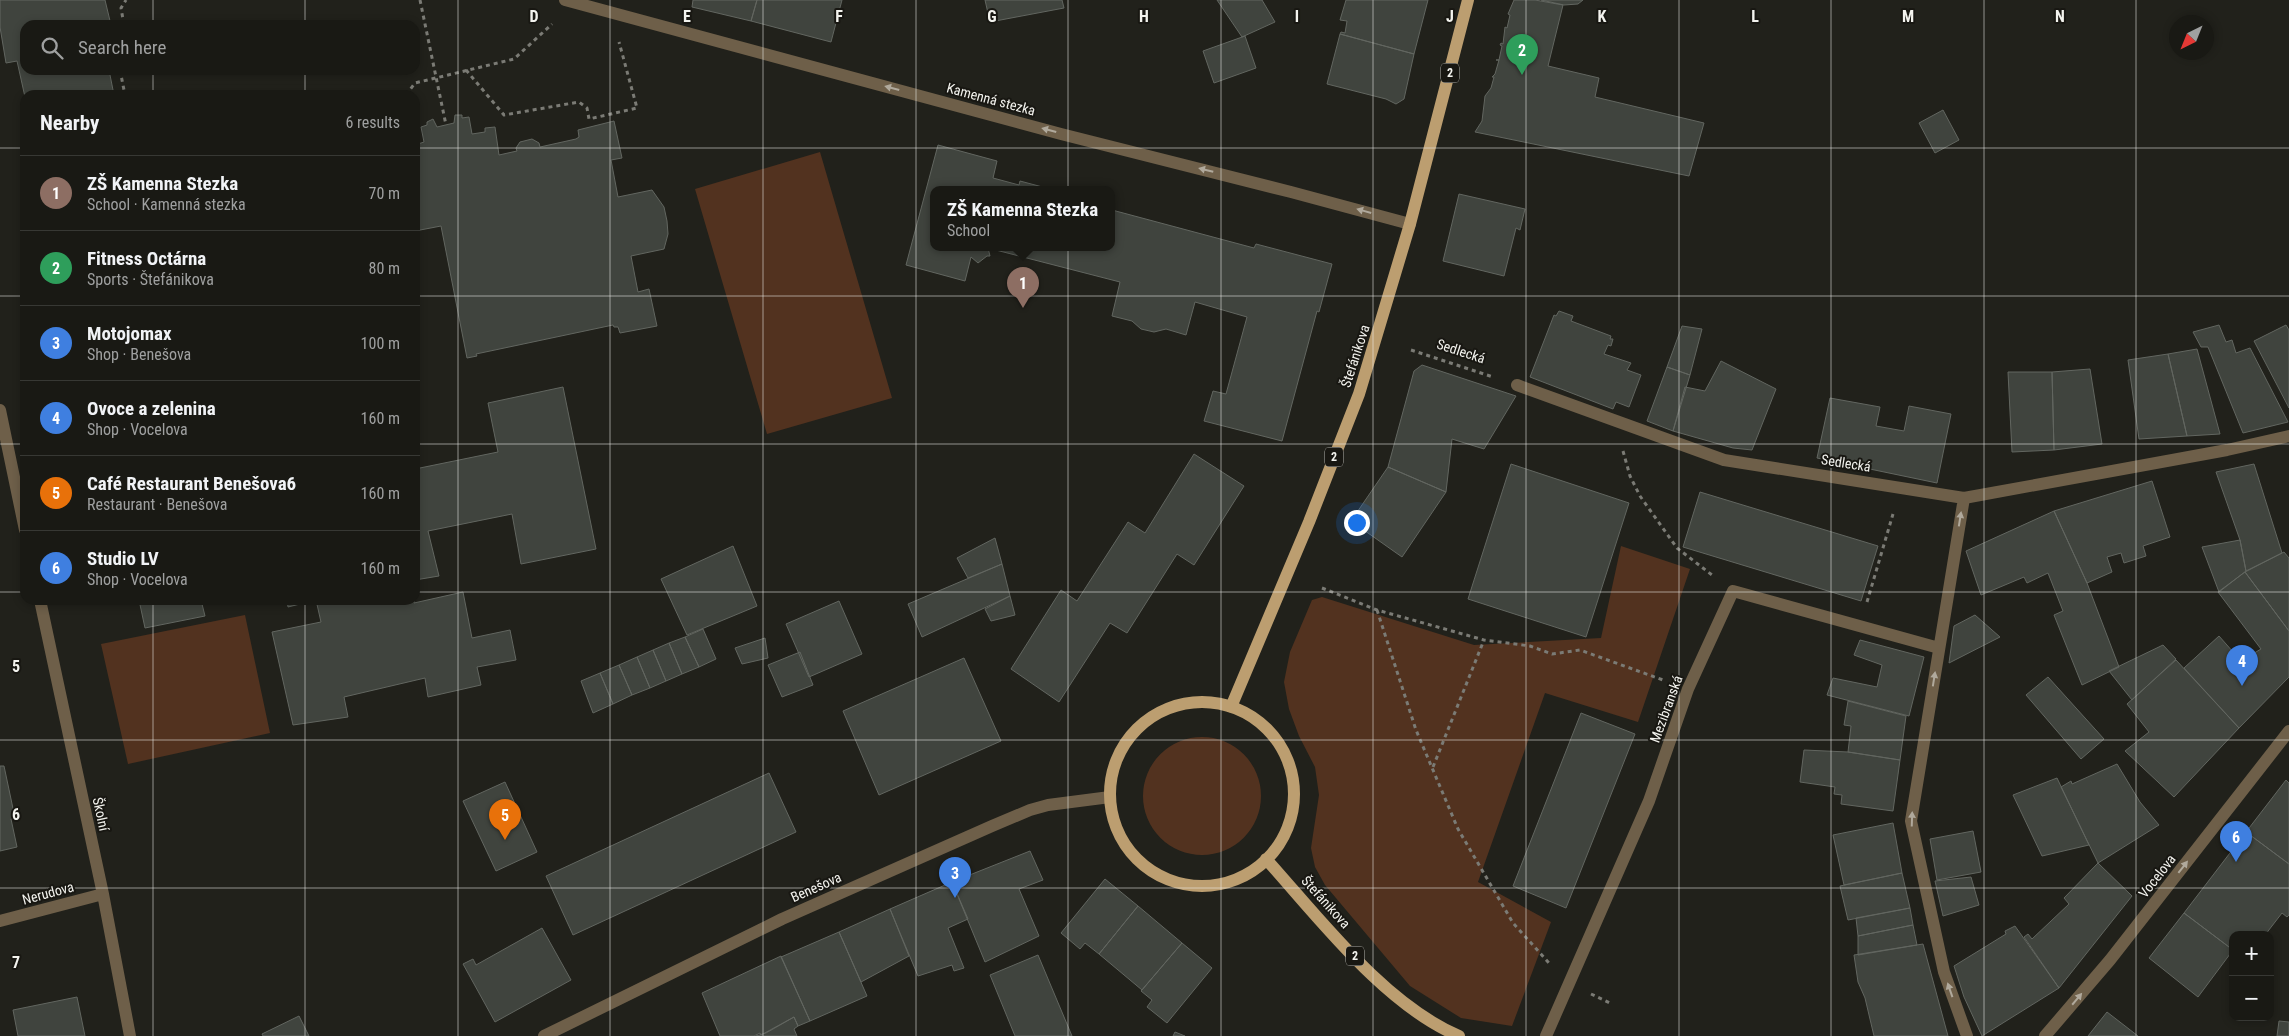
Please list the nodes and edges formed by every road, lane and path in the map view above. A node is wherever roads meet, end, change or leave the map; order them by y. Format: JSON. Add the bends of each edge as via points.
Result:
{"nodes":[{"id":1,"x":126,"y":0,"type":"edge"},
{"id":2,"x":420,"y":0,"type":"edge"},
{"id":3,"x":565,"y":0,"type":"edge"},
{"id":4,"x":1468,"y":0,"type":"edge"},
{"id":5,"x":123,"y":20,"type":"edge"},
{"id":6,"x":552,"y":24,"type":"dead end"},
{"id":7,"x":618,"y":39,"type":"dead end"},
{"id":8,"x":466,"y":70,"type":"junction"},
{"id":9,"x":121,"y":75,"type":"edge"},
{"id":10,"x":436,"y":77,"type":"junction"},
{"id":11,"x":124,"y":90,"type":"edge"},
{"id":12,"x":410,"y":90,"type":"edge"},
{"id":13,"x":446,"y":125,"type":"dead end"},
{"id":14,"x":1410,"y":224,"type":"junction"},
{"id":15,"x":1411,"y":350,"type":"dead end"},
{"id":16,"x":1517,"y":385,"type":"joint"},
{"id":17,"x":0,"y":410,"type":"edge"},
{"id":18,"x":1626,"y":426,"type":"junction"},
{"id":19,"x":2289,"y":436,"type":"edge"},
{"id":20,"x":1901,"y":487,"type":"junction"},
{"id":21,"x":1964,"y":498,"type":"junction"},
{"id":22,"x":20,"y":506,"type":"edge"},
{"id":23,"x":1322,"y":588,"type":"dead end"},
{"id":24,"x":1733,"y":591,"type":"junction"},
{"id":25,"x":41,"y":605,"type":"edge"},
{"id":26,"x":1377,"y":610,"type":"junction"},
{"id":27,"x":1860,"y":626,"type":"junction"},
{"id":28,"x":1484,"y":640,"type":"junction"},
{"id":29,"x":1939,"y":648,"type":"junction"},
{"id":30,"x":1688,"y":689,"type":"junction"},
{"id":31,"x":1231,"y":706,"type":"junction"},
{"id":32,"x":2289,"y":731,"type":"edge"},
{"id":33,"x":1433,"y":768,"type":"junction"},
{"id":34,"x":1110,"y":797,"type":"junction"},
{"id":35,"x":1266,"y":859,"type":"junction"},
{"id":36,"x":103,"y":894,"type":"junction"},
{"id":37,"x":0,"y":921,"type":"edge"},
{"id":38,"x":1569,"y":985,"type":"junction"},
{"id":39,"x":1610,"y":1003,"type":"dead end"},
{"id":40,"x":130,"y":1036,"type":"edge"},
{"id":41,"x":544,"y":1036,"type":"edge"},
{"id":42,"x":1459,"y":1036,"type":"edge"},
{"id":43,"x":1546,"y":1036,"type":"edge"},
{"id":44,"x":1967,"y":1036,"type":"edge"},
{"id":45,"x":2045,"y":1036,"type":"edge"}],
"edges":[{"from":1,"to":5,"type":"path","via":[[121,8]]},
{"from":2,"to":10,"type":"path"},
{"from":14,"to":3,"type":"street","name":"Kamenná stezka","one_way":true},
{"from":4,"to":14,"type":"main road","name":"Štefánikova","number":"2"},
{"from":6,"to":8,"type":"path","via":[[514,59]]},
{"from":7,"to":8,"type":"path","via":[[637,108],[589,119],[587,108],[579,102],[504,115]]},
{"from":8,"to":10,"type":"path"},
{"from":9,"to":11,"type":"path"},
{"from":10,"to":12,"type":"path","via":[[415,83]]},
{"from":10,"to":13,"type":"path"},
{"from":14,"to":31,"type":"main road","name":"Štefánikova","number":"2","via":[[1359,394]]},
{"from":15,"to":16,"type":"path","name":"Sedlecká"},
{"from":16,"to":18,"type":"street","name":"Sedlecká"},
{"from":17,"to":22,"type":"street"},
{"from":18,"to":20,"type":"street","name":"Sedlecká","via":[[1724,460]]},
{"from":18,"to":24,"type":"path","via":[[1623,450],[1640,496],[1677,548]]},
{"from":19,"to":21,"type":"street","name":"Sedlecká"},
{"from":20,"to":21,"type":"street","name":"Sedlecká"},
{"from":20,"to":27,"type":"path"},
{"from":29,"to":21,"type":"street","one_way":true},
{"from":23,"to":26,"type":"path"},
{"from":24,"to":27,"type":"street"},
{"from":24,"to":30,"type":"street","name":"Mezibranská"},
{"from":25,"to":36,"type":"street","name":"Školní"},
{"from":26,"to":28,"type":"path"},
{"from":26,"to":33,"type":"path","via":[[1416,730]]},
{"from":27,"to":29,"type":"street"},
{"from":28,"to":30,"type":"path","via":[[1530,646],[1552,654],[1580,650]]},
{"from":28,"to":33,"type":"path"},
{"from":44,"to":29,"type":"street","one_way":true,"via":[[1944,972],[1911,821]]},
{"from":30,"to":38,"type":"street","name":"Mezibranská","via":[[1649,801]]},
{"from":31,"to":34,"type":"main road","via":[[1206,702],[1181,704],[1157,714],[1137,729],[1112,772]]},
{"from":31,"to":35,"type":"main road","via":[[1249,714],[1271,733],[1284,753],[1292,775],[1294,799],[1289,823],[1279,845]]},
{"from":45,"to":32,"type":"street","name":"Vocelova","one_way":true,"via":[[2110,960]]},
{"from":33,"to":38,"type":"path","via":[[1458,829],[1513,922]]},
{"from":34,"to":35,"type":"main road","via":[[1115,823],[1126,846],[1144,866],[1177,884],[1217,885],[1242,877]]},
{"from":34,"to":41,"type":"street","name":"Benešova","via":[[1030,810],[782,919]]},
{"from":35,"to":42,"type":"main road","name":"Štefánikova","number":"2","via":[[1394,995],[1436,1026]]},
{"from":36,"to":37,"type":"street","name":"Nerudova"},
{"from":36,"to":40,"type":"street","name":"Školní"},
{"from":38,"to":39,"type":"path"},
{"from":38,"to":43,"type":"street","name":"Mezibranská"}]}
